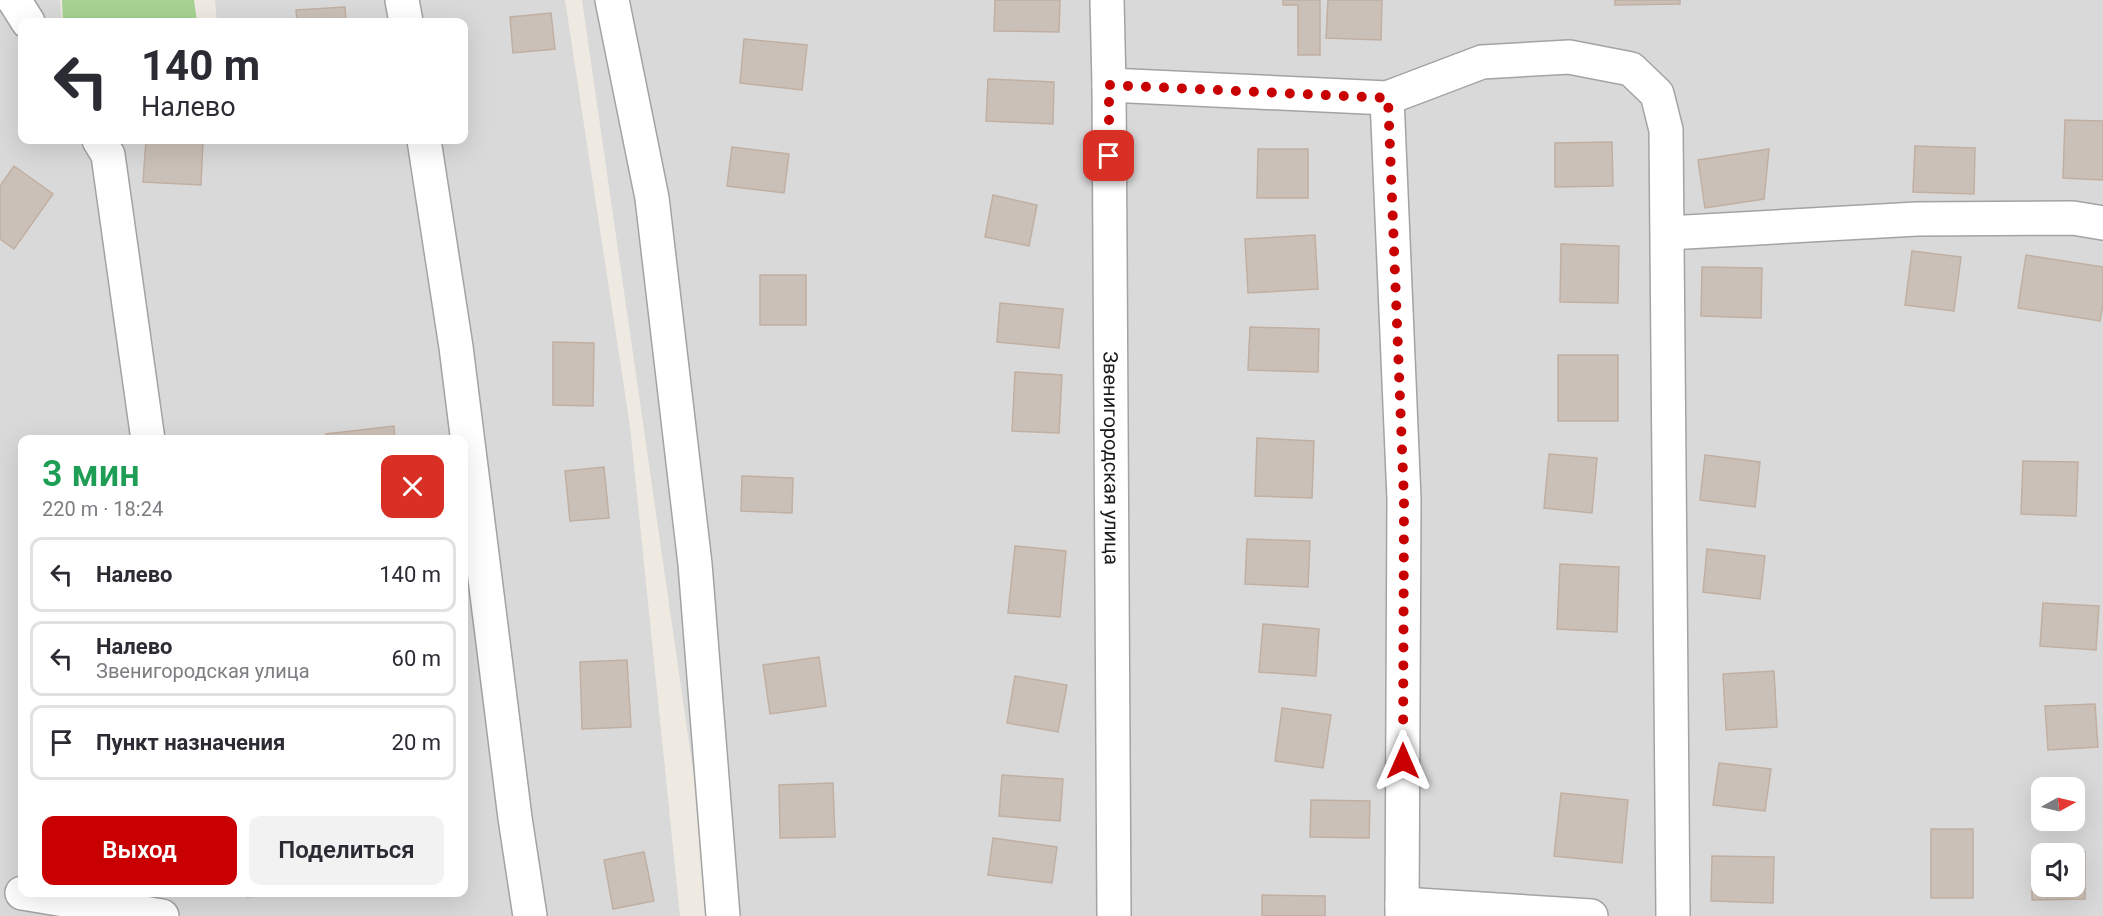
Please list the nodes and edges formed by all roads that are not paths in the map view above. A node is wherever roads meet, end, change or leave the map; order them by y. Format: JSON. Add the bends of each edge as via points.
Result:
{"nodes":[{"id":1,"x":14,"y":0,"type":"edge"},
{"id":2,"x":402,"y":0,"type":"edge"},
{"id":3,"x":612,"y":0,"type":"edge"},
{"id":4,"x":1107,"y":0,"type":"edge"},
{"id":5,"x":25,"y":18,"type":"edge"},
{"id":6,"x":405,"y":18,"type":"edge"},
{"id":7,"x":1109,"y":85,"type":"junction"},
{"id":8,"x":1388,"y":98,"type":"junction"},
{"id":9,"x":101,"y":144,"type":"edge"},
{"id":10,"x":425,"y":144,"type":"edge"},
{"id":11,"x":2103,"y":223,"type":"edge"},
{"id":12,"x":1668,"y":233,"type":"junction"},
{"id":13,"x":147,"y":435,"type":"edge"},
{"id":14,"x":467,"y":435,"type":"edge"},
{"id":15,"x":468,"y":444,"type":"edge"},
{"id":16,"x":167,"y":897,"type":"edge"},
{"id":17,"x":17,"y":900,"type":"edge"},
{"id":18,"x":1402,"y":910,"type":"edge"},
{"id":19,"x":143,"y":914,"type":"edge"},
{"id":20,"x":167,"y":916,"type":"edge"},
{"id":21,"x":530,"y":916,"type":"edge"},
{"id":22,"x":723,"y":916,"type":"edge"},
{"id":23,"x":1114,"y":916,"type":"edge"},
{"id":24,"x":1591,"y":916,"type":"edge"},
{"id":25,"x":1673,"y":916,"type":"edge"}],
"edges":[{"from":1,"to":5,"type":"street"},
{"from":2,"to":6,"type":"street"},
{"from":3,"to":22,"type":"street","via":[[652,198],[694,564]]},
{"from":4,"to":7,"type":"street","name":"Звенигородская улица"},
{"from":7,"to":8,"type":"street"},
{"from":7,"to":23,"type":"street","name":"Звенигородская улица"},
{"from":8,"to":12,"type":"street","via":[[1482,62],[1569,57],[1630,69],[1657,94],[1666,130]]},
{"from":8,"to":18,"type":"street","via":[[1404,499]]},
{"from":9,"to":13,"type":"street","via":[[108,155]]},
{"from":10,"to":14,"type":"street"},
{"from":11,"to":12,"type":"street","via":[[2073,219],[1917,219]]},
{"from":12,"to":25,"type":"street"},
{"from":15,"to":21,"type":"street","via":[[514,818]]},
{"from":16,"to":20,"type":"street"},
{"from":17,"to":19,"type":"street"},
{"from":18,"to":24,"type":"street"}]}
